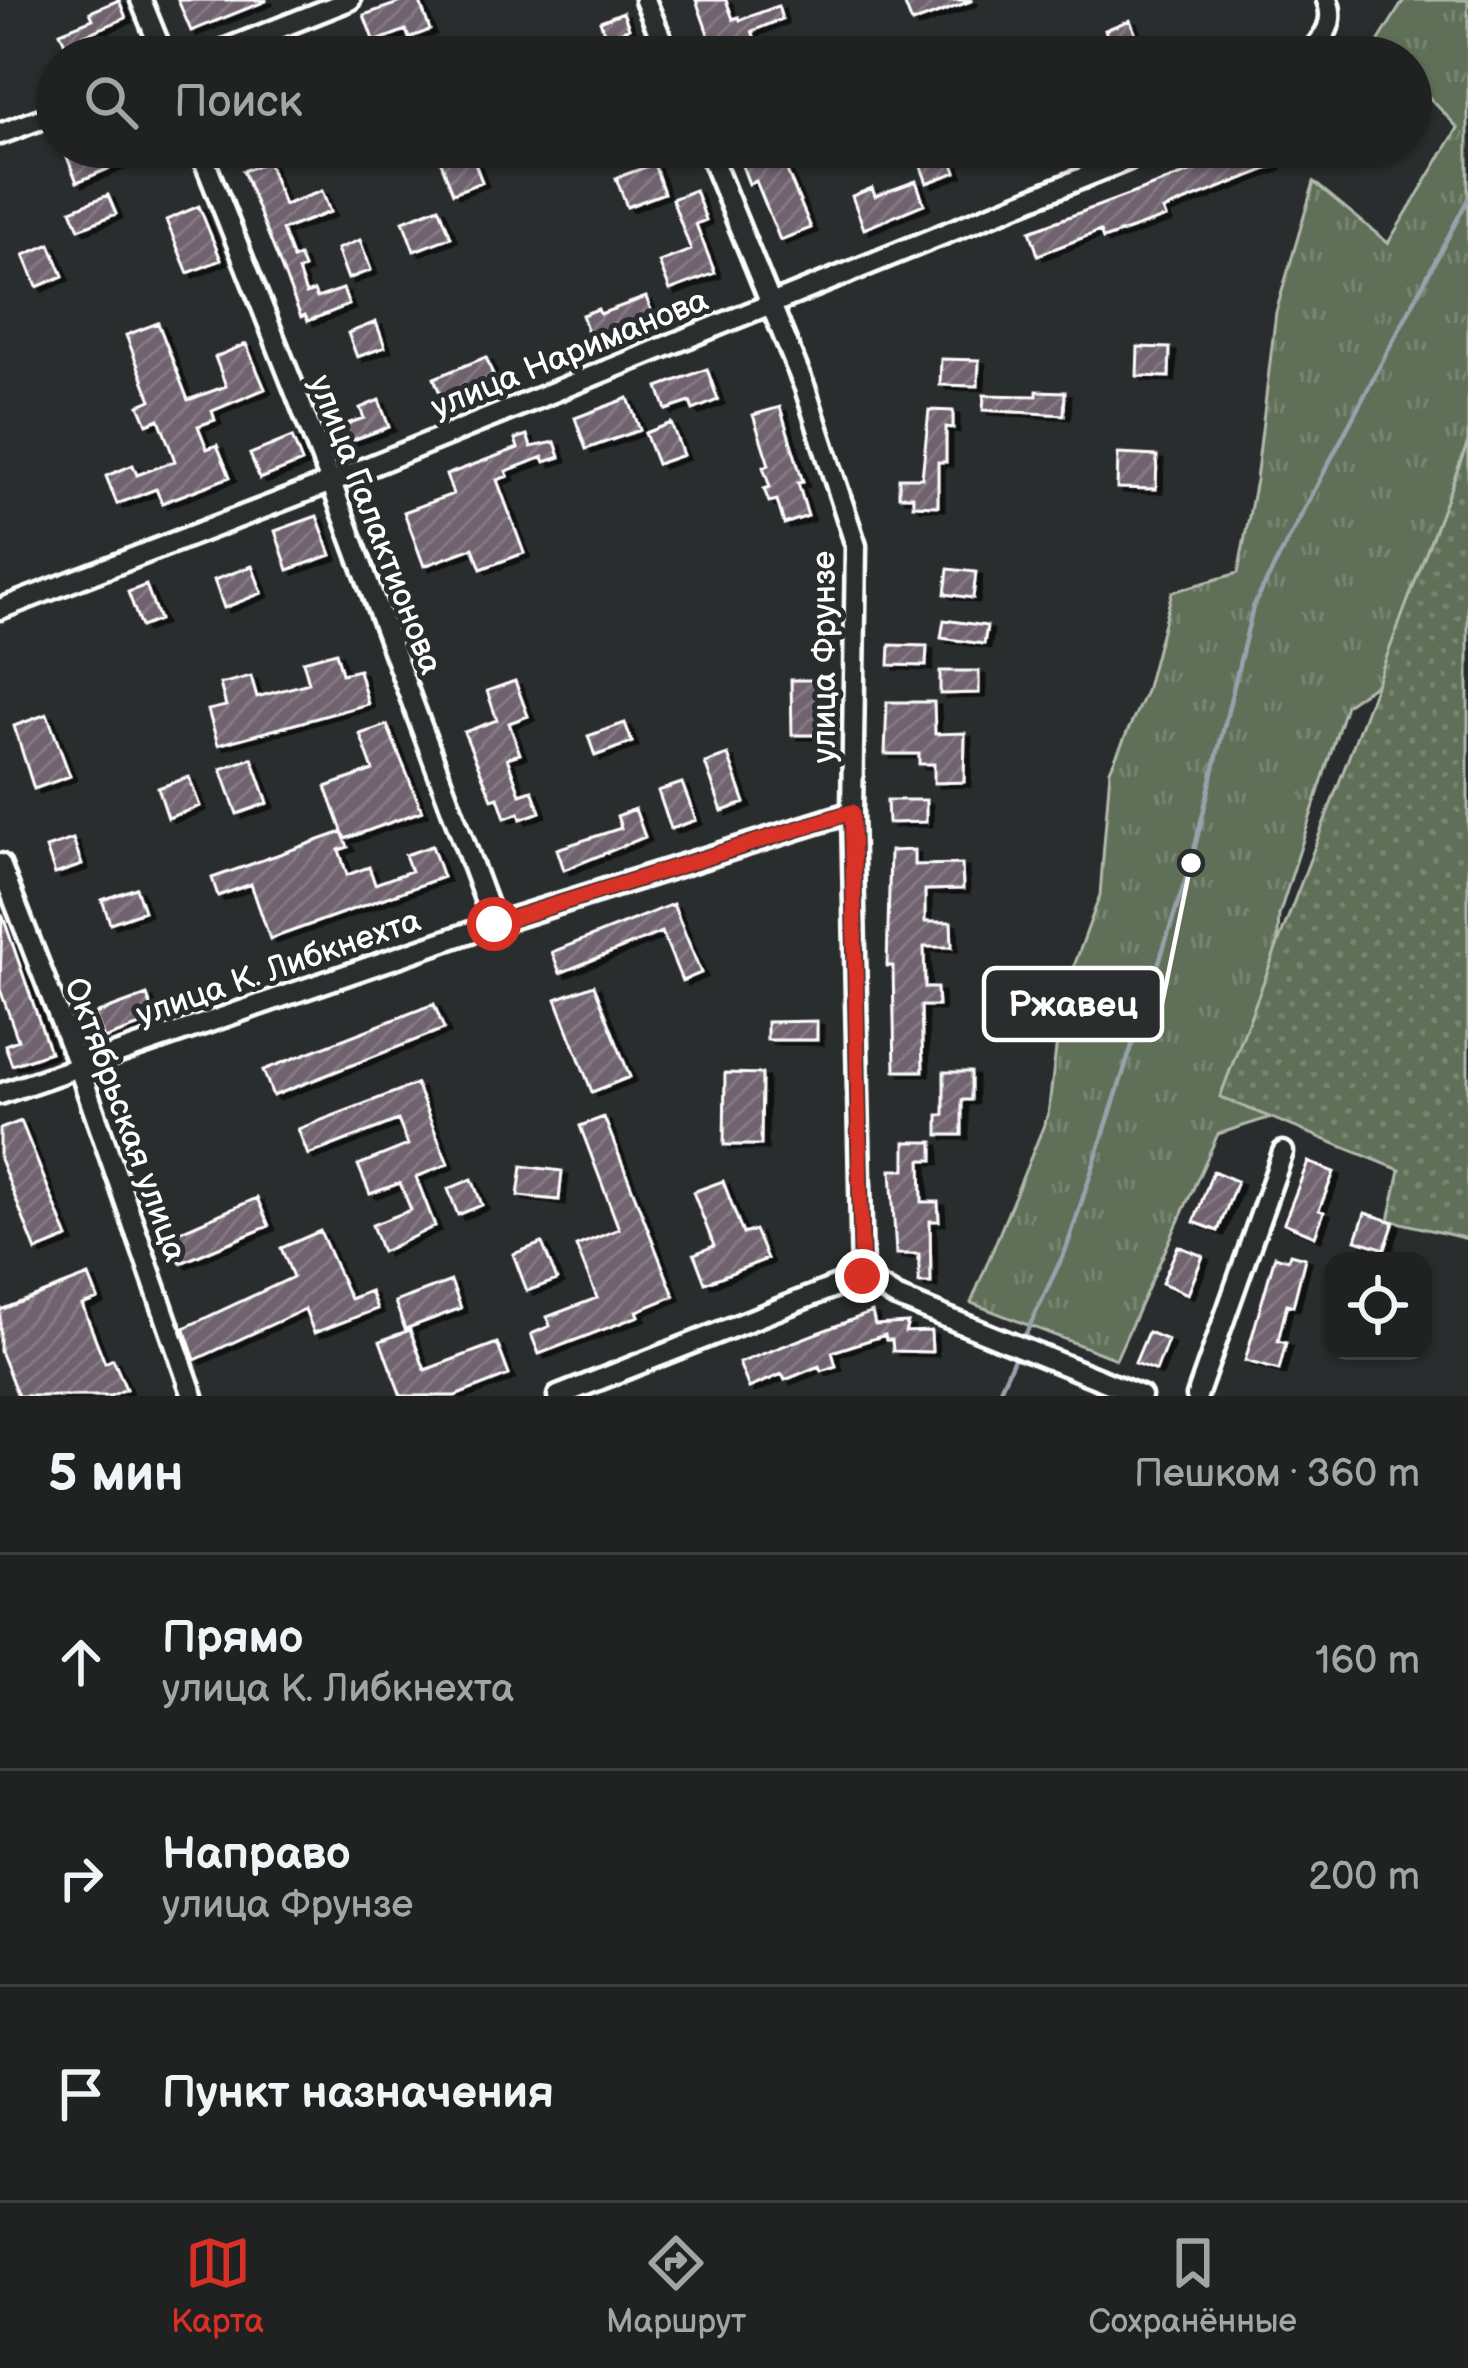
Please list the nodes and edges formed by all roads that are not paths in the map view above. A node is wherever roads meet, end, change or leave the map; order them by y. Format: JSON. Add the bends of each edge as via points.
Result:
{"nodes":[{"id":1,"x":141,"y":0,"type":"edge"},
{"id":2,"x":350,"y":0,"type":"edge"},
{"id":3,"x":646,"y":0,"type":"edge"},
{"id":4,"x":1327,"y":0,"type":"edge"},
{"id":5,"x":156,"y":36,"type":"edge"},
{"id":6,"x":259,"y":36,"type":"edge"},
{"id":7,"x":661,"y":36,"type":"edge"},
{"id":8,"x":1323,"y":36,"type":"edge"},
{"id":9,"x":36,"y":120,"type":"edge"},
{"id":10,"x":0,"y":134,"type":"edge"},
{"id":11,"x":207,"y":168,"type":"edge"},
{"id":12,"x":716,"y":168,"type":"edge"},
{"id":13,"x":1106,"y":168,"type":"edge"},
{"id":14,"x":771,"y":302,"type":"junction"},
{"id":15,"x":331,"y":482,"type":"junction"},
{"id":16,"x":0,"y":609,"type":"edge"},
{"id":17,"x":852,"y":812,"type":"junction"},
{"id":18,"x":0,"y":864,"type":"edge"},
{"id":19,"x":494,"y":924,"type":"junction"},
{"id":20,"x":78,"y":1065,"type":"junction"},
{"id":21,"x":0,"y":1094,"type":"edge"},
{"id":22,"x":1283,"y":1152,"type":"dead end"},
{"id":23,"x":862,"y":1276,"type":"junction"},
{"id":24,"x":193,"y":1396,"type":"edge"},
{"id":25,"x":558,"y":1396,"type":"edge"},
{"id":26,"x":1141,"y":1396,"type":"edge"},
{"id":27,"x":1196,"y":1396,"type":"edge"}],
"edges":[{"from":1,"to":5,"type":"street"},
{"from":2,"to":6,"type":"street"},
{"from":3,"to":7,"type":"street"},
{"from":4,"to":8,"type":"street"},
{"from":9,"to":10,"type":"street"},
{"from":11,"to":15,"type":"street","name":"улица Галактионова"},
{"from":12,"to":14,"type":"street","name":"улица Фрунзе"},
{"from":13,"to":14,"type":"street","name":"улица Нариманова"},
{"from":14,"to":15,"type":"street","name":"улица Нариманова"},
{"from":14,"to":17,"type":"street","name":"улица Фрунзе","via":[[856,546]]},
{"from":15,"to":16,"type":"street","name":"улица Нариманова"},
{"from":15,"to":19,"type":"street","name":"улица Галактионова"},
{"from":17,"to":19,"type":"street","name":"улица К. Либкнехта"},
{"from":17,"to":23,"type":"street","name":"улица Фрунзе"},
{"from":18,"to":20,"type":"street","name":"Октябрьская улица"},
{"from":19,"to":20,"type":"street","name":"улица К. Либкнехта"},
{"from":20,"to":21,"type":"street","name":"улица К. Либкнехта"},
{"from":20,"to":24,"type":"street","name":"Октябрьская улица"},
{"from":22,"to":27,"type":"street"},
{"from":23,"to":25,"type":"street"},
{"from":23,"to":26,"type":"street"}]}
